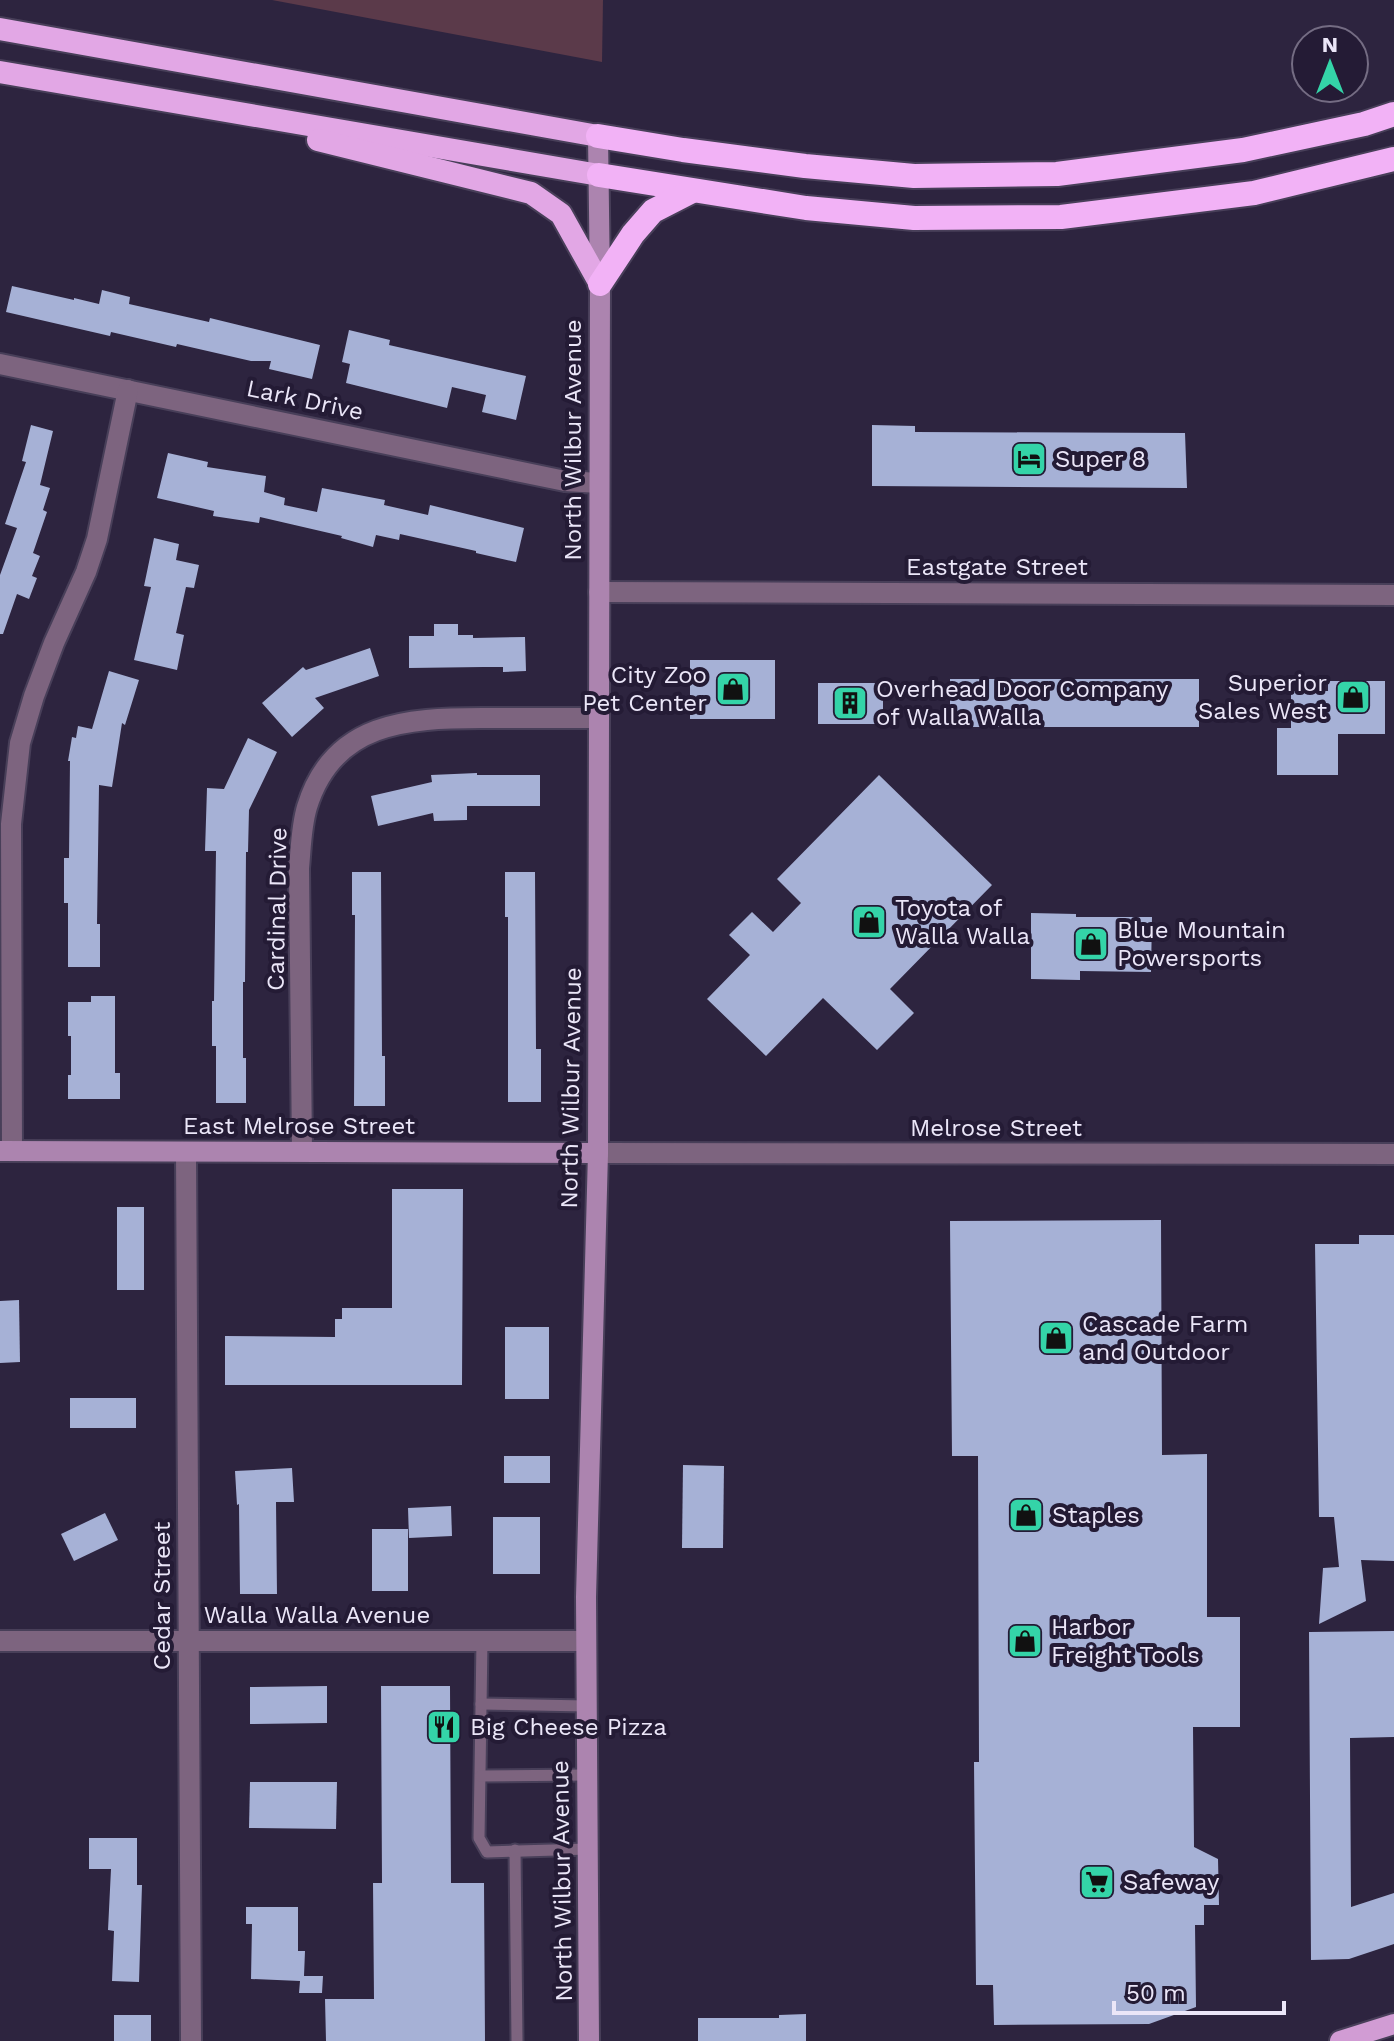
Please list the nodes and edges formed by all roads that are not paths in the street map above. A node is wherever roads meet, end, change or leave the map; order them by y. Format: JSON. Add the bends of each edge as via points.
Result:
{"nodes":[{"id":1,"x":0,"y":29,"type":"edge"},
{"id":2,"x":0,"y":72,"type":"edge"},
{"id":3,"x":142,"y":97,"type":"junction"},
{"id":4,"x":1394,"y":114,"type":"edge"},
{"id":5,"x":598,"y":136,"type":"junction"},
{"id":6,"x":1394,"y":159,"type":"edge"},
{"id":7,"x":599,"y":175,"type":"junction"},
{"id":8,"x":692,"y":191,"type":"junction"},
{"id":9,"x":600,"y":284,"type":"junction"},
{"id":10,"x":0,"y":364,"type":"edge"},
{"id":11,"x":128,"y":390,"type":"junction"},
{"id":12,"x":599,"y":483,"type":"junction"},
{"id":13,"x":599,"y":592,"type":"junction"},
{"id":14,"x":1394,"y":595,"type":"edge"},
{"id":15,"x":599,"y":718,"type":"junction"},
{"id":16,"x":6,"y":1151,"type":"edge"},
{"id":17,"x":302,"y":1151,"type":"junction"},
{"id":18,"x":186,"y":1152,"type":"junction"},
{"id":19,"x":598,"y":1153,"type":"junction"},
{"id":20,"x":1394,"y":1154,"type":"edge"},
{"id":21,"x":0,"y":1641,"type":"edge"},
{"id":22,"x":189,"y":1641,"type":"junction"},
{"id":23,"x":482,"y":1641,"type":"junction"},
{"id":24,"x":586,"y":1641,"type":"junction"},
{"id":25,"x":481,"y":1704,"type":"junction"},
{"id":26,"x":586,"y":1706,"type":"junction"},
{"id":27,"x":587,"y":1775,"type":"junction"},
{"id":28,"x":481,"y":1776,"type":"junction"},
{"id":29,"x":588,"y":1849,"type":"junction"},
{"id":30,"x":515,"y":1850,"type":"junction"},
{"id":31,"x":1394,"y":2024,"type":"edge"},
{"id":32,"x":191,"y":2041,"type":"edge"},
{"id":33,"x":517,"y":2041,"type":"edge"},
{"id":34,"x":589,"y":2041,"type":"edge"},
{"id":35,"x":1340,"y":2041,"type":"edge"}],
"edges":[{"from":1,"to":5,"type":"highway"},
{"from":2,"to":3,"type":"highway"},
{"from":3,"to":7,"type":"highway"},
{"from":3,"to":9,"type":"highway","via":[[531,193],[561,214]]},
{"from":4,"to":5,"type":"highway","via":[[1243,150],[1057,174],[914,176]]},
{"from":5,"to":7,"type":"main road","name":"North Wilbur Avenue"},
{"from":6,"to":8,"type":"highway","via":[[1254,193],[1061,217],[914,218]]},
{"from":7,"to":8,"type":"highway"},
{"from":7,"to":9,"type":"main road","name":"North Wilbur Avenue"},
{"from":8,"to":9,"type":"highway","via":[[653,211]]},
{"from":9,"to":12,"type":"main road","name":"North Wilbur Avenue"},
{"from":10,"to":11,"type":"street","name":"Lark Drive"},
{"from":11,"to":12,"type":"street","name":"Lark Drive","via":[[565,481]]},
{"from":11,"to":16,"type":"street","via":[[97,539],[20,743],[11,824]]},
{"from":12,"to":13,"type":"main road","name":"North Wilbur Avenue"},
{"from":13,"to":14,"type":"street","name":"Eastgate Street"},
{"from":13,"to":15,"type":"main road","name":"North Wilbur Avenue"},
{"from":15,"to":17,"type":"street","name":"Cardinal Drive","via":[[402,722],[350,744],[330,763],[307,807],[299,868]]},
{"from":15,"to":19,"type":"main road","name":"North Wilbur Avenue"},
{"from":16,"to":18,"type":"main road","name":"East Melrose Street"},
{"from":17,"to":18,"type":"main road","name":"East Melrose Street"},
{"from":17,"to":19,"type":"main road","name":"East Melrose Street"},
{"from":18,"to":22,"type":"street","name":"Cedar Street"},
{"from":19,"to":20,"type":"street","name":"Melrose Street"},
{"from":19,"to":24,"type":"main road","name":"North Wilbur Avenue"},
{"from":21,"to":22,"type":"street","name":"Walla Walla Avenue"},
{"from":22,"to":23,"type":"street","name":"Walla Walla Avenue"},
{"from":22,"to":32,"type":"street","name":"Cedar Street"},
{"from":23,"to":24,"type":"street","name":"Walla Walla Avenue"},
{"from":23,"to":25,"type":"lane"},
{"from":24,"to":26,"type":"main road","name":"North Wilbur Avenue"},
{"from":25,"to":26,"type":"lane"},
{"from":25,"to":28,"type":"lane"},
{"from":26,"to":27,"type":"main road","name":"North Wilbur Avenue"},
{"from":27,"to":28,"type":"lane"},
{"from":27,"to":29,"type":"main road","name":"North Wilbur Avenue"},
{"from":28,"to":30,"type":"lane","via":[[479,1838],[487,1852]]},
{"from":29,"to":30,"type":"lane"},
{"from":29,"to":34,"type":"main road","name":"North Wilbur Avenue"},
{"from":30,"to":33,"type":"lane"},
{"from":31,"to":35,"type":"main road"}]}
